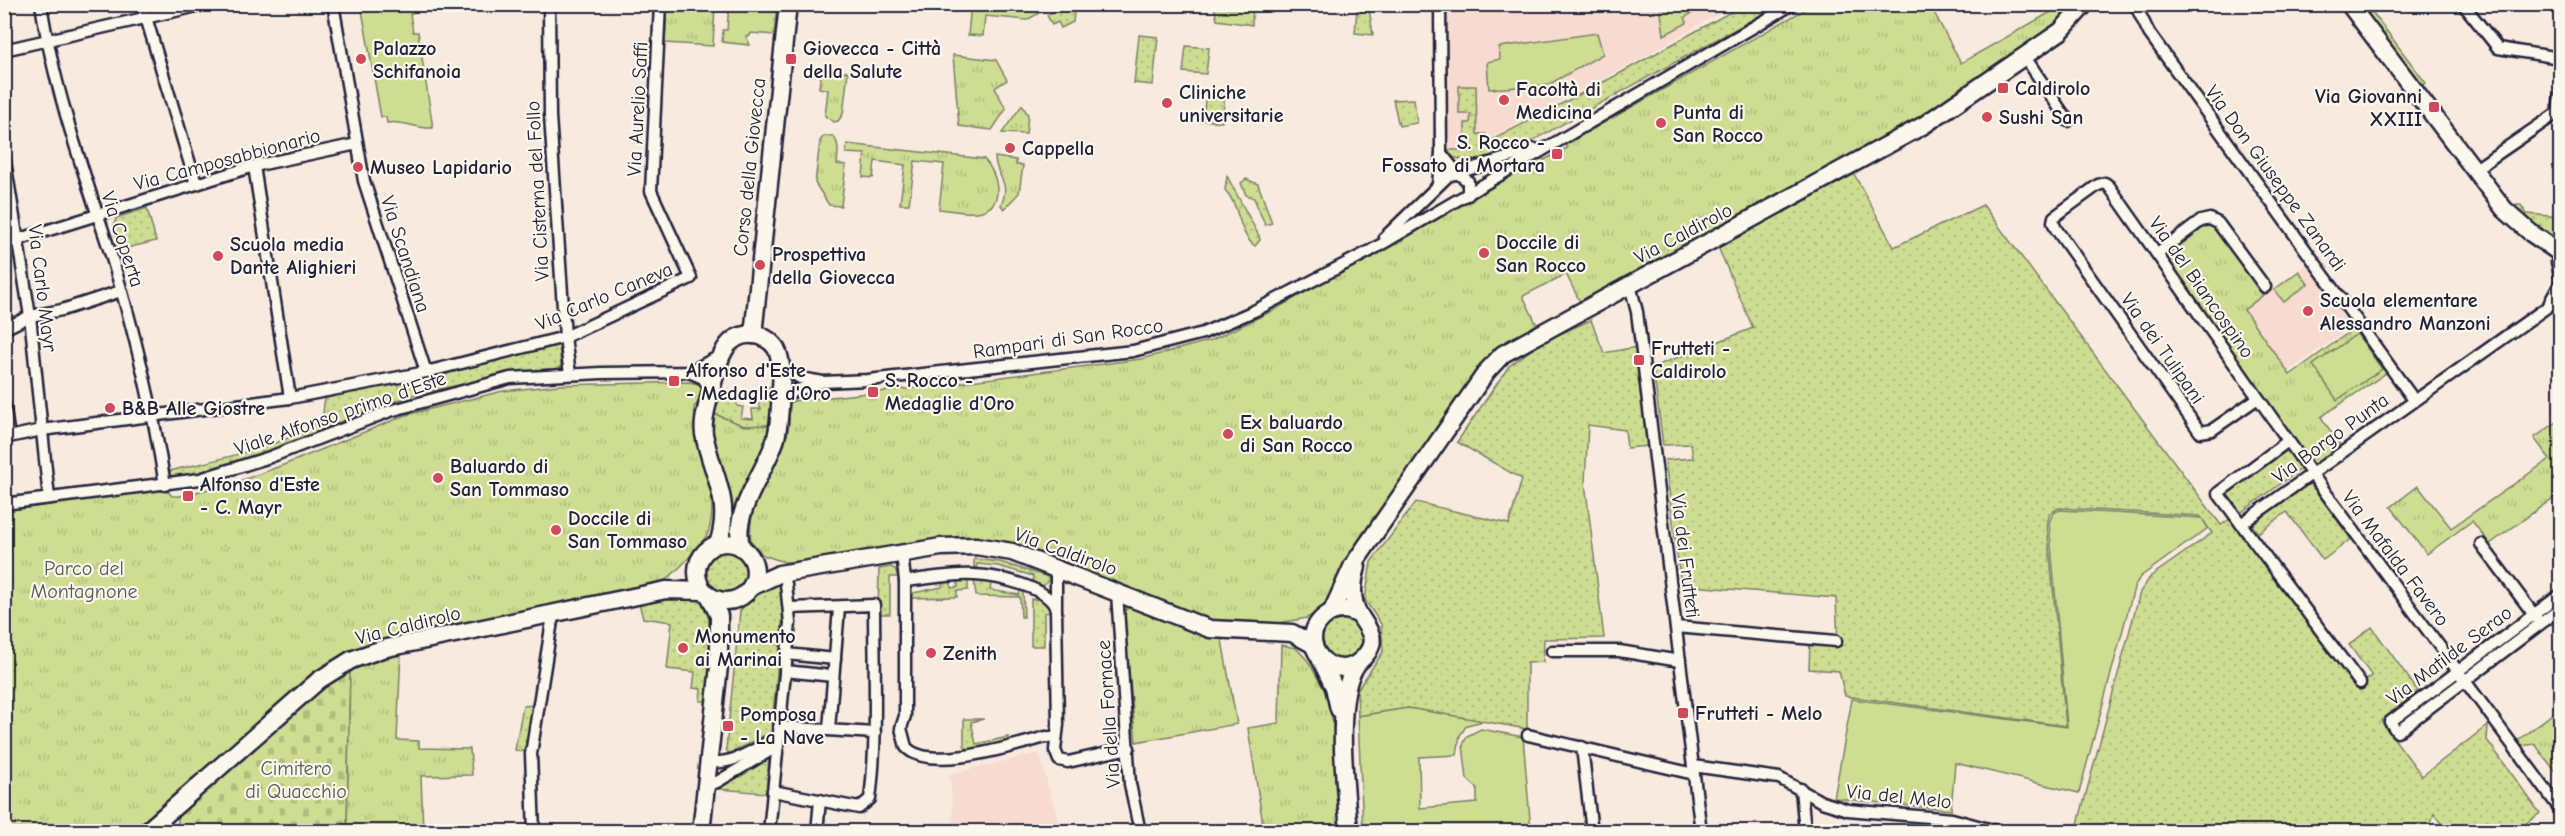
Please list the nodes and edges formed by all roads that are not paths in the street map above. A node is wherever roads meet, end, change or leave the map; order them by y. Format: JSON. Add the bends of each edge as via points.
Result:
{"nodes":[{"id":1,"x":41,"y":4,"type":"edge"},
{"id":2,"x":142,"y":4,"type":"edge"},
{"id":3,"x":206,"y":4,"type":"edge"},
{"id":4,"x":333,"y":4,"type":"edge"},
{"id":5,"x":549,"y":4,"type":"edge"},
{"id":6,"x":660,"y":4,"type":"edge"},
{"id":7,"x":788,"y":4,"type":"edge"},
{"id":8,"x":1440,"y":4,"type":"edge"},
{"id":9,"x":1793,"y":4,"type":"edge"},
{"id":10,"x":2135,"y":4,"type":"edge"},
{"id":11,"x":2463,"y":4,"type":"edge"},
{"id":12,"x":2082,"y":7,"type":"edge"},
{"id":13,"x":2358,"y":8,"type":"edge"},
{"id":14,"x":145,"y":19,"type":"junction"},
{"id":15,"x":46,"y":40,"type":"junction"},
{"id":16,"x":4,"y":50,"type":"edge"},
{"id":17,"x":2025,"y":57,"type":"junction"},
{"id":18,"x":2560,"y":58,"type":"edge"},
{"id":19,"x":2560,"y":95,"type":"edge"},
{"id":20,"x":2559,"y":111,"type":"edge"},
{"id":21,"x":2068,"y":122,"type":"dead end"},
{"id":22,"x":357,"y":144,"type":"junction"},
{"id":23,"x":1550,"y":145,"type":"junction"},
{"id":24,"x":1441,"y":153,"type":"junction"},
{"id":25,"x":4,"y":155,"type":"edge"},
{"id":26,"x":254,"y":166,"type":"junction"},
{"id":27,"x":2474,"y":170,"type":"junction"},
{"id":28,"x":1457,"y":173,"type":"junction"},
{"id":29,"x":196,"y":184,"type":"junction"},
{"id":30,"x":1438,"y":184,"type":"junction"},
{"id":31,"x":1468,"y":195,"type":"junction"},
{"id":32,"x":1452,"y":204,"type":"junction"},
{"id":33,"x":96,"y":214,"type":"junction"},
{"id":34,"x":2056,"y":229,"type":"joint"},
{"id":35,"x":20,"y":240,"type":"junction"},
{"id":36,"x":4,"y":244,"type":"edge"},
{"id":37,"x":1370,"y":251,"type":"junction"},
{"id":38,"x":2157,"y":254,"type":"junction"},
{"id":39,"x":2560,"y":263,"type":"edge"},
{"id":40,"x":691,"y":278,"type":"joint"},
{"id":41,"x":1630,"y":285,"type":"junction"},
{"id":42,"x":2265,"y":287,"type":"dead end"},
{"id":43,"x":2560,"y":289,"type":"edge"},
{"id":44,"x":121,"y":291,"type":"junction"},
{"id":45,"x":30,"y":316,"type":"junction"},
{"id":46,"x":4,"y":329,"type":"edge"},
{"id":47,"x":753,"y":335,"type":"junction"},
{"id":48,"x":565,"y":337,"type":"junction"},
{"id":49,"x":722,"y":356,"type":"junction"},
{"id":50,"x":781,"y":368,"type":"junction"},
{"id":51,"x":426,"y":372,"type":"junction"},
{"id":52,"x":689,"y":372,"type":"junction"},
{"id":53,"x":570,"y":374,"type":"junction"},
{"id":54,"x":823,"y":382,"type":"junction"},
{"id":55,"x":711,"y":392,"type":"junction"},
{"id":56,"x":290,"y":398,"type":"junction"},
{"id":57,"x":2258,"y":398,"type":"junction"},
{"id":58,"x":780,"y":399,"type":"junction"},
{"id":59,"x":2414,"y":400,"type":"junction"},
{"id":60,"x":4,"y":403,"type":"edge"},
{"id":61,"x":152,"y":416,"type":"junction"},
{"id":62,"x":42,"y":430,"type":"junction"},
{"id":63,"x":7,"y":437,"type":"edge"},
{"id":64,"x":2288,"y":441,"type":"junction"},
{"id":65,"x":2311,"y":473,"type":"junction"},
{"id":66,"x":165,"y":485,"type":"junction"},
{"id":67,"x":49,"y":498,"type":"junction"},
{"id":68,"x":4,"y":504,"type":"edge"},
{"id":69,"x":2241,"y":524,"type":"junction"},
{"id":70,"x":718,"y":544,"type":"junction"},
{"id":71,"x":2481,"y":544,"type":"dead end"},
{"id":72,"x":742,"y":548,"type":"junction"},
{"id":73,"x":1363,"y":549,"type":"junction"},
{"id":74,"x":902,"y":553,"type":"junction"},
{"id":75,"x":752,"y":562,"type":"junction"},
{"id":76,"x":698,"y":564,"type":"junction"},
{"id":77,"x":1056,"y":569,"type":"junction"},
{"id":78,"x":783,"y":579,"type":"junction"},
{"id":79,"x":905,"y":581,"type":"junction"},
{"id":80,"x":666,"y":590,"type":"junction"},
{"id":81,"x":746,"y":591,"type":"junction"},
{"id":82,"x":1041,"y":593,"type":"junction"},
{"id":83,"x":1117,"y":593,"type":"junction"},
{"id":84,"x":706,"y":594,"type":"junction"},
{"id":85,"x":2560,"y":595,"type":"edge"},
{"id":86,"x":789,"y":608,"type":"junction"},
{"id":87,"x":839,"y":608,"type":"junction"},
{"id":88,"x":2560,"y":609,"type":"edge"},
{"id":89,"x":1056,"y":610,"type":"junction"},
{"id":90,"x":553,"y":615,"type":"junction"},
{"id":91,"x":1326,"y":615,"type":"junction"},
{"id":92,"x":1359,"y":615,"type":"junction"},
{"id":93,"x":2537,"y":619,"type":"junction"},
{"id":94,"x":1676,"y":627,"type":"junction"},
{"id":95,"x":1261,"y":630,"type":"junction"},
{"id":96,"x":1836,"y":641,"type":"dead end"},
{"id":97,"x":1552,"y":651,"type":"dead end"},
{"id":98,"x":1317,"y":652,"type":"junction"},
{"id":99,"x":787,"y":654,"type":"junction"},
{"id":100,"x":835,"y":659,"type":"junction"},
{"id":101,"x":1680,"y":661,"type":"junction"},
{"id":102,"x":1357,"y":664,"type":"junction"},
{"id":103,"x":719,"y":666,"type":"junction"},
{"id":104,"x":785,"y":671,"type":"junction"},
{"id":105,"x":833,"y":676,"type":"junction"},
{"id":106,"x":2461,"y":676,"type":"junction"},
{"id":107,"x":2360,"y":683,"type":"dead end"},
{"id":108,"x":828,"y":729,"type":"junction"},
{"id":109,"x":875,"y":733,"type":"junction"},
{"id":110,"x":1528,"y":735,"type":"dead end"},
{"id":111,"x":778,"y":736,"type":"junction"},
{"id":112,"x":1056,"y":738,"type":"junction"},
{"id":113,"x":1036,"y":740,"type":"junction"},
{"id":114,"x":1344,"y":740,"type":"junction"},
{"id":115,"x":1582,"y":747,"type":"junction"},
{"id":116,"x":1129,"y":748,"type":"junction"},
{"id":117,"x":1055,"y":750,"type":"junction"},
{"id":118,"x":708,"y":762,"type":"junction"},
{"id":119,"x":1694,"y":770,"type":"junction"},
{"id":120,"x":706,"y":786,"type":"junction"},
{"id":121,"x":1801,"y":789,"type":"junction"},
{"id":122,"x":773,"y":791,"type":"junction"},
{"id":123,"x":820,"y":800,"type":"junction"},
{"id":124,"x":2560,"y":809,"type":"edge"},
{"id":125,"x":146,"y":831,"type":"edge"},
{"id":126,"x":534,"y":831,"type":"edge"},
{"id":127,"x":701,"y":831,"type":"edge"},
{"id":128,"x":769,"y":831,"type":"edge"},
{"id":129,"x":817,"y":831,"type":"edge"},
{"id":130,"x":1140,"y":831,"type":"edge"},
{"id":131,"x":1349,"y":831,"type":"edge"},
{"id":132,"x":1592,"y":831,"type":"edge"},
{"id":133,"x":1701,"y":831,"type":"edge"},
{"id":134,"x":1805,"y":831,"type":"edge"},
{"id":135,"x":2000,"y":831,"type":"edge"}],
"edges":[{"from":1,"to":15,"type":"street","name":"Via Coperta"},
{"from":2,"to":14,"type":"street"},
{"from":3,"to":14,"type":"street"},
{"from":4,"to":22,"type":"street","name":"Via Scandiana"},
{"from":5,"to":48,"type":"street","name":"Via Cisterna del Follo","via":[[550,116]]},
{"from":6,"to":40,"type":"street","name":"Via Aurelio Saffi","via":[[651,191]]},
{"from":7,"to":47,"type":"main road","name":"Corso della Giovecca"},
{"from":8,"to":24,"type":"street"},
{"from":9,"to":23,"type":"street","name":"Rampari di San Rocco"},
{"from":10,"to":59,"type":"street","name":"Via Don Giuseppe Zanardi","via":[[2149,33]]},
{"from":11,"to":18,"type":"street","via":[[2498,48]]},
{"from":12,"to":17,"type":"main road","name":"Via Caldirolo","via":[[2061,31]]},
{"from":13,"to":27,"type":"main road"},
{"from":14,"to":15,"type":"street"},
{"from":14,"to":29,"type":"street"},
{"from":15,"to":16,"type":"street"},
{"from":15,"to":33,"type":"street","name":"Via Coperta"},
{"from":17,"to":21,"type":"street"},
{"from":17,"to":41,"type":"main road","name":"Via Caldirolo","via":[[1902,138]]},
{"from":19,"to":20,"type":"street"},
{"from":20,"to":27,"type":"street"},
{"from":22,"to":26,"type":"street","name":"Via Camposabbionario"},
{"from":22,"to":51,"type":"street","name":"Via Scandiana","via":[[371,206]]},
{"from":23,"to":28,"type":"street","name":"Rampari di San Rocco"},
{"from":23,"to":31,"type":"street","name":"Rampari di San Rocco"},
{"from":24,"to":28,"type":"street"},
{"from":24,"to":30,"type":"street"},
{"from":25,"to":35,"type":"street","name":"Via Carlo Mayr"},
{"from":26,"to":29,"type":"street","name":"Via Camposabbionario"},
{"from":26,"to":56,"type":"street"},
{"from":27,"to":39,"type":"main road","via":[[2504,209]]},
{"from":28,"to":30,"type":"street","name":"Rampari di San Rocco"},
{"from":28,"to":31,"type":"street","via":[[1468,181]]},
{"from":29,"to":33,"type":"street","name":"Via Camposabbionario"},
{"from":30,"to":32,"type":"street","via":[[1441,198]]},
{"from":30,"to":37,"type":"street","name":"Rampari di San Rocco"},
{"from":31,"to":32,"type":"street","name":"Rampari di San Rocco"},
{"from":32,"to":37,"type":"street","name":"Rampari di San Rocco"},
{"from":33,"to":35,"type":"street","name":"Via Camposabbionario"},
{"from":33,"to":44,"type":"street","name":"Via Coperta"},
{"from":34,"to":38,"type":"street","name":"Via del Biancospino","via":[[2054,217],[2104,183]]},
{"from":34,"to":57,"type":"street","name":"Via dei Tulipani","via":[[2200,432],[2212,430]]},
{"from":35,"to":36,"type":"street","name":"Via Camposabbionario"},
{"from":35,"to":45,"type":"street","name":"Via Carlo Mayr"},
{"from":37,"to":54,"type":"street","name":"Rampari di San Rocco","via":[[1246,315],[1165,345],[948,372]]},
{"from":38,"to":42,"type":"street","via":[[2201,221],[2210,219],[2218,223]]},
{"from":38,"to":57,"type":"street","name":"Via del Biancospino"},
{"from":40,"to":48,"type":"street","name":"Via Carlo Caneva"},
{"from":41,"to":73,"type":"main road","name":"Via Caldirolo","via":[[1522,342],[1495,362]]},
{"from":41,"to":94,"type":"street","name":"Via dei Frutteti","via":[[1637,312]]},
{"from":43,"to":59,"type":"street","name":"Via Borgo Punta","via":[[2543,308]]},
{"from":44,"to":45,"type":"street"},
{"from":44,"to":61,"type":"street","name":"Via Coperta"},
{"from":45,"to":46,"type":"street"},
{"from":45,"to":62,"type":"street","name":"Via Carlo Mayr"},
{"from":47,"to":49,"type":"main road","via":[[730,340]]},
{"from":47,"to":50,"type":"main road","via":[[774,346]]},
{"from":48,"to":51,"type":"street","name":"Via Carlo Caneva"},
{"from":48,"to":53,"type":"street","name":"Via Cisterna del Follo"},
{"from":49,"to":52,"type":"street"},
{"from":49,"to":55,"type":"main road"},
{"from":50,"to":54,"type":"street","name":"Rampari di San Rocco","via":[[791,375]]},
{"from":50,"to":58,"type":"main road"},
{"from":51,"to":56,"type":"street","name":"Via Carlo Caneva"},
{"from":52,"to":53,"type":"street","name":"Viale Alfonso primo d'Este"},
{"from":52,"to":55,"type":"street","via":[[703,378]]},
{"from":53,"to":66,"type":"street","name":"Viale Alfonso primo d'Este","via":[[510,378],[479,386],[369,418],[270,458]]},
{"from":54,"to":58,"type":"street","name":"Rampari di San Rocco"},
{"from":55,"to":70,"type":"main road","via":[[704,426],[725,511]]},
{"from":56,"to":61,"type":"street","name":"Via Carlo Caneva"},
{"from":57,"to":64,"type":"street","name":"Via del Biancospino"},
{"from":58,"to":72,"type":"main road","via":[[775,439],[739,523]]},
{"from":59,"to":65,"type":"street","name":"Via Borgo Punta"},
{"from":60,"to":63,"type":"street"},
{"from":61,"to":62,"type":"street","name":"Via Carlo Caneva"},
{"from":61,"to":66,"type":"street","name":"Via Coperta"},
{"from":62,"to":63,"type":"street","name":"Via Carlo Caneva"},
{"from":62,"to":67,"type":"street","name":"Via Carlo Mayr"},
{"from":64,"to":65,"type":"street","name":"Via del Biancospino"},
{"from":64,"to":69,"type":"street","name":"Via Borgo Punta","via":[[2218,493]]},
{"from":65,"to":69,"type":"street","name":"Via Borgo Punta"},
{"from":65,"to":106,"type":"street","name":"Via Mafalda Favero"},
{"from":66,"to":67,"type":"street","name":"Viale Alfonso primo d'Este"},
{"from":67,"to":68,"type":"street","name":"Viale Alfonso primo d'Este"},
{"from":69,"to":107,"type":"street"},
{"from":70,"to":72,"type":"main road","via":[[731,543]]},
{"from":70,"to":76,"type":"main road","name":"Via Caldirolo"},
{"from":71,"to":93,"type":"street"},
{"from":72,"to":75,"type":"main road"},
{"from":73,"to":91,"type":"main road","name":"Via Caldirolo"},
{"from":73,"to":92,"type":"main road","name":"Via Caldirolo","via":[[1353,587]]},
{"from":74,"to":77,"type":"main road","name":"Via Caldirolo","via":[[986,546]]},
{"from":74,"to":78,"type":"main road","name":"Via Caldirolo"},
{"from":74,"to":79,"type":"street"},
{"from":75,"to":78,"type":"main road"},
{"from":75,"to":81,"type":"main road","via":[[754,575]]},
{"from":76,"to":80,"type":"main road","name":"Via Caldirolo"},
{"from":76,"to":84,"type":"main road","via":[[698,580]]},
{"from":77,"to":82,"type":"street","via":[[1053,581]]},
{"from":77,"to":83,"type":"main road","name":"Via Caldirolo"},
{"from":77,"to":89,"type":"street"},
{"from":78,"to":81,"type":"main road","name":"Via Caldirolo"},
{"from":78,"to":86,"type":"street"},
{"from":79,"to":82,"type":"street","via":[[973,574]]},
{"from":79,"to":113,"type":"street","via":[[905,716],[901,728],[906,747],[925,758],[946,759]]},
{"from":80,"to":84,"type":"main road","name":"Via Caldirolo"},
{"from":80,"to":90,"type":"main road","name":"Via Caldirolo"},
{"from":81,"to":84,"type":"main road","name":"Via Caldirolo","via":[[726,601]]},
{"from":81,"to":103,"type":"main road","via":[[731,612]]},
{"from":82,"to":89,"type":"street","via":[[1053,600]]},
{"from":83,"to":95,"type":"main road","name":"Via Caldirolo","via":[[1210,629]]},
{"from":83,"to":116,"type":"street","name":"Via della Fornace"},
{"from":84,"to":103,"type":"main road","via":[[719,616]]},
{"from":85,"to":93,"type":"street","name":"Via Matilde Serao"},
{"from":86,"to":87,"type":"street"},
{"from":86,"to":99,"type":"street"},
{"from":87,"to":100,"type":"street"},
{"from":87,"to":109,"type":"street","via":[[874,605]]},
{"from":88,"to":93,"type":"street","name":"Via Matilde Serao"},
{"from":89,"to":112,"type":"street"},
{"from":90,"to":125,"type":"main road","name":"Via Caldirolo","via":[[417,642],[351,660],[319,680]]},
{"from":90,"to":126,"type":"street","via":[[531,754]]},
{"from":91,"to":92,"type":"main road","name":"Via Caldirolo","via":[[1343,609]]},
{"from":91,"to":95,"type":"main road","name":"Via Caldirolo"},
{"from":91,"to":98,"type":"main road","name":"Via Caldirolo","via":[[1313,634]]},
{"from":92,"to":102,"type":"main road","name":"Via Caldirolo","via":[[1367,624],[1371,641],[1366,655]]},
{"from":93,"to":106,"type":"street","name":"Via Matilde Serao"},
{"from":94,"to":96,"type":"street"},
{"from":94,"to":101,"type":"street","name":"Via dei Frutteti"},
{"from":95,"to":98,"type":"main road","name":"Via Caldirolo","via":[[1292,633]]},
{"from":97,"to":101,"type":"street","via":[[1619,651]]},
{"from":98,"to":102,"type":"main road","name":"Via Caldirolo","via":[[1337,668]]},
{"from":98,"to":114,"type":"main road","via":[[1336,695]]},
{"from":99,"to":100,"type":"street"},
{"from":99,"to":104,"type":"street"},
{"from":100,"to":105,"type":"street"},
{"from":101,"to":119,"type":"street","name":"Via dei Frutteti"},
{"from":102,"to":114,"type":"main road","via":[[1347,681]]},
{"from":103,"to":118,"type":"main road"},
{"from":104,"to":105,"type":"street"},
{"from":104,"to":111,"type":"street"},
{"from":105,"to":108,"type":"street"},
{"from":106,"to":106,"type":"street","name":"Via Matilde Serao","via":[[2390,722],[2397,732]]},
{"from":106,"to":124,"type":"street","name":"Via Mafalda Favero"},
{"from":108,"to":109,"type":"street"},
{"from":108,"to":111,"type":"street"},
{"from":109,"to":123,"type":"street","via":[[870,800],[858,808]]},
{"from":110,"to":115,"type":"street","name":"Via del Melo"},
{"from":111,"to":118,"type":"street","via":[[739,758]]},
{"from":111,"to":120,"type":"street"},
{"from":111,"to":122,"type":"street"},
{"from":112,"to":113,"type":"street"},
{"from":112,"to":117,"type":"street"},
{"from":113,"to":117,"type":"street"},
{"from":114,"to":131,"type":"main road"},
{"from":115,"to":119,"type":"street","name":"Via del Melo"},
{"from":115,"to":132,"type":"street"},
{"from":116,"to":117,"type":"street","via":[[1068,762],[1059,760]]},
{"from":116,"to":130,"type":"street","name":"Via della Fornace","via":[[1131,790]]},
{"from":118,"to":120,"type":"main road"},
{"from":119,"to":121,"type":"street","name":"Via del Melo","via":[[1779,778]]},
{"from":119,"to":133,"type":"street","name":"Via dei Frutteti"},
{"from":120,"to":127,"type":"main road"},
{"from":121,"to":134,"type":"street"},
{"from":121,"to":135,"type":"street","name":"Via del Melo","via":[[1822,802],[1848,810],[1952,819]]},
{"from":122,"to":123,"type":"street"},
{"from":122,"to":128,"type":"street"},
{"from":123,"to":129,"type":"street"}]}
